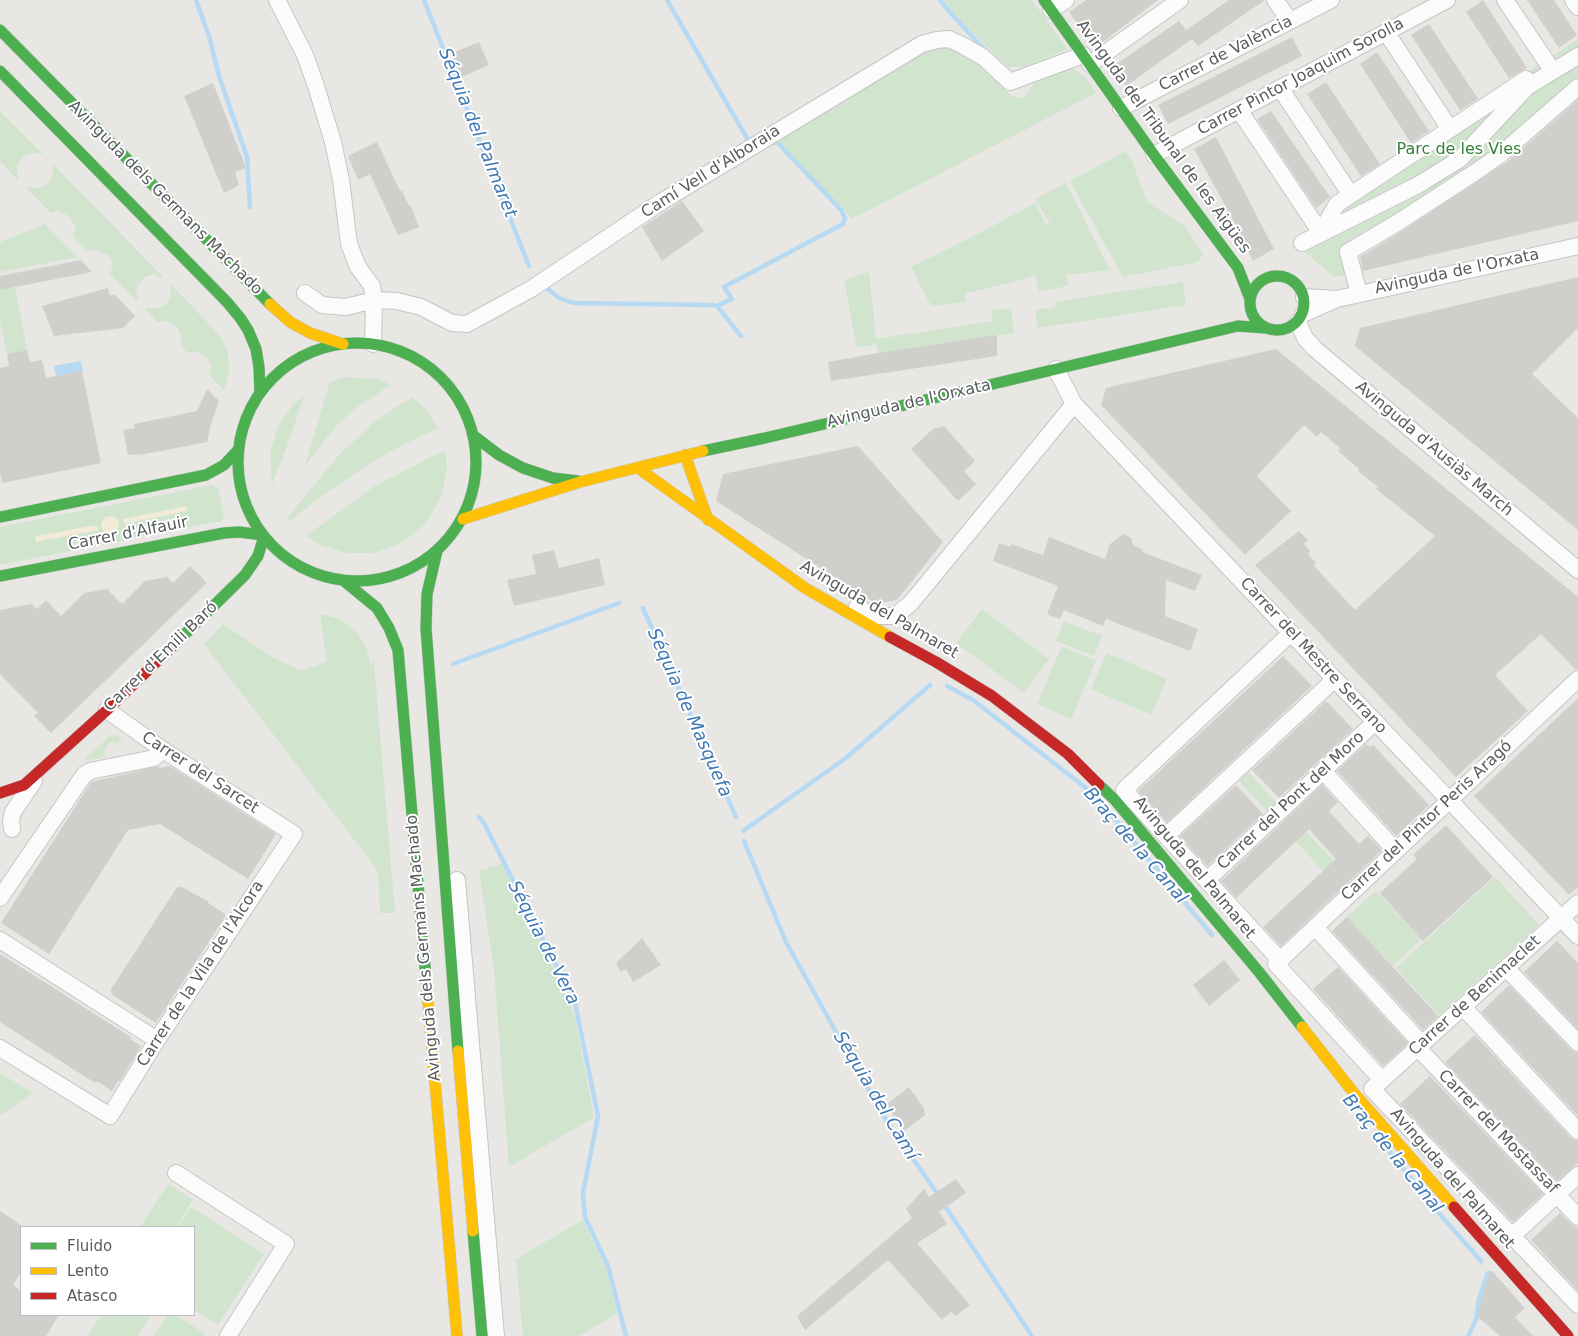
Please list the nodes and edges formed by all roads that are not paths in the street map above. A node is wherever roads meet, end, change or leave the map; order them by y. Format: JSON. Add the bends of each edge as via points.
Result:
{"nodes":[{"id":1,"x":277,"y":0,"type":"edge"},
{"id":2,"x":1066,"y":0,"type":"edge"},
{"id":3,"x":1180,"y":0,"type":"edge"},
{"id":4,"x":1275,"y":0,"type":"edge"},
{"id":5,"x":1331,"y":0,"type":"edge"},
{"id":6,"x":1447,"y":0,"type":"edge"},
{"id":7,"x":1505,"y":0,"type":"edge"},
{"id":8,"x":1573,"y":0,"type":"edge"},
{"id":9,"x":1048,"y":5,"type":"edge"},
{"id":10,"x":1578,"y":7,"type":"edge"},
{"id":11,"x":1290,"y":21,"type":"junction"},
{"id":12,"x":0,"y":30,"type":"edge"},
{"id":13,"x":1386,"y":32,"type":"junction"},
{"id":14,"x":1578,"y":44,"type":"edge"},
{"id":15,"x":1578,"y":56,"type":"edge"},
{"id":16,"x":1086,"y":59,"type":"junction"},
{"id":17,"x":1548,"y":64,"type":"junction"},
{"id":18,"x":0,"y":71,"type":"edge"},
{"id":19,"x":1578,"y":87,"type":"edge"},
{"id":20,"x":1280,"y":88,"type":"junction"},
{"id":21,"x":1122,"y":108,"type":"junction"},
{"id":22,"x":1239,"y":110,"type":"junction"},
{"id":23,"x":1450,"y":129,"type":"junction"},
{"id":24,"x":1154,"y":155,"type":"junction"},
{"id":25,"x":1351,"y":195,"type":"junction"},
{"id":26,"x":1320,"y":233,"type":"junction"},
{"id":27,"x":1302,"y":243,"type":"dead end"},
{"id":28,"x":1578,"y":246,"type":"edge"},
{"id":29,"x":1238,"y":268,"type":"junction"},
{"id":30,"x":1268,"y":278,"type":"junction"},
{"id":31,"x":305,"y":293,"type":"dead end"},
{"id":32,"x":1359,"y":294,"type":"junction"},
{"id":33,"x":1304,"y":297,"type":"junction"},
{"id":34,"x":1337,"y":299,"type":"junction"},
{"id":35,"x":374,"y":300,"type":"junction"},
{"id":36,"x":1250,"y":304,"type":"junction"},
{"id":37,"x":1300,"y":318,"type":"junction"},
{"id":38,"x":1238,"y":326,"type":"junction"},
{"id":39,"x":1265,"y":328,"type":"junction"},
{"id":40,"x":344,"y":344,"type":"junction"},
{"id":41,"x":373,"y":344,"type":"junction"},
{"id":42,"x":1056,"y":369,"type":"junction"},
{"id":43,"x":260,"y":393,"type":"junction"},
{"id":44,"x":1074,"y":404,"type":"junction"},
{"id":45,"x":474,"y":436,"type":"junction"},
{"id":46,"x":239,"y":449,"type":"junction"},
{"id":47,"x":684,"y":455,"type":"junction"},
{"id":48,"x":638,"y":468,"type":"junction"},
{"id":49,"x":580,"y":482,"type":"junction"},
{"id":50,"x":0,"y":517,"type":"edge"},
{"id":51,"x":463,"y":519,"type":"junction"},
{"id":52,"x":708,"y":520,"type":"junction"},
{"id":53,"x":263,"y":536,"type":"junction"},
{"id":54,"x":437,"y":551,"type":"junction"},
{"id":55,"x":1578,"y":570,"type":"edge"},
{"id":56,"x":0,"y":576,"type":"edge"},
{"id":57,"x":344,"y":581,"type":"junction"},
{"id":58,"x":805,"y":588,"type":"junction"},
{"id":59,"x":1291,"y":633,"type":"junction"},
{"id":60,"x":428,"y":658,"type":"junction"},
{"id":61,"x":1335,"y":679,"type":"junction"},
{"id":62,"x":1578,"y":679,"type":"edge"},
{"id":63,"x":107,"y":710,"type":"junction"},
{"id":64,"x":1375,"y":722,"type":"junction"},
{"id":65,"x":163,"y":750,"type":"junction"},
{"id":66,"x":44,"y":767,"type":"junction"},
{"id":67,"x":1323,"y":771,"type":"junction"},
{"id":68,"x":0,"y":793,"type":"edge"},
{"id":69,"x":1450,"y":800,"type":"junction"},
{"id":70,"x":6,"y":826,"type":"edge"},
{"id":71,"x":294,"y":834,"type":"joint"},
{"id":72,"x":1166,"y":836,"type":"junction"},
{"id":73,"x":34,"y":847,"type":"junction"},
{"id":74,"x":1396,"y":851,"type":"junction"},
{"id":75,"x":1207,"y":880,"type":"junction"},
{"id":76,"x":0,"y":898,"type":"edge"},
{"id":77,"x":1578,"y":903,"type":"edge"},
{"id":78,"x":1561,"y":918,"type":"junction"},
{"id":79,"x":1315,"y":927,"type":"junction"},
{"id":80,"x":1578,"y":936,"type":"edge"},
{"id":81,"x":0,"y":940,"type":"edge"},
{"id":82,"x":1278,"y":962,"type":"junction"},
{"id":83,"x":1506,"y":968,"type":"junction"},
{"id":84,"x":1463,"y":1008,"type":"junction"},
{"id":85,"x":157,"y":1040,"type":"junction"},
{"id":86,"x":1578,"y":1043,"type":"edge"},
{"id":87,"x":1420,"y":1046,"type":"junction"},
{"id":88,"x":0,"y":1048,"type":"edge"},
{"id":89,"x":1377,"y":1085,"type":"junction"},
{"id":90,"x":1578,"y":1132,"type":"edge"},
{"id":91,"x":176,"y":1173,"type":"dead end"},
{"id":92,"x":1578,"y":1174,"type":"edge"},
{"id":93,"x":1557,"y":1194,"type":"junction"},
{"id":94,"x":1578,"y":1217,"type":"edge"},
{"id":95,"x":1512,"y":1236,"type":"junction"},
{"id":96,"x":1578,"y":1304,"type":"edge"},
{"id":97,"x":228,"y":1336,"type":"edge"},
{"id":98,"x":457,"y":1336,"type":"edge"},
{"id":99,"x":482,"y":1336,"type":"edge"},
{"id":100,"x":496,"y":1336,"type":"edge"},
{"id":101,"x":1568,"y":1336,"type":"edge"}],
"edges":[{"from":1,"to":35,"type":"street","via":[[298,40],[316,86],[341,180],[349,244],[358,267],[372,286]]},
{"from":2,"to":9,"type":"street"},
{"from":3,"to":16,"type":"street"},
{"from":4,"to":11,"type":"street"},
{"from":5,"to":11,"type":"street","name":"Carrer de València"},
{"from":6,"to":13,"type":"street","name":"Carrer Pintor Joaquim Sorolla"},
{"from":7,"to":17,"type":"street"},
{"from":8,"to":10,"type":"street"},
{"from":9,"to":16,"type":"main road","name":"Avinguda del Tribunal de les Aigües"},
{"from":11,"to":21,"type":"street","name":"Carrer de València"},
{"from":12,"to":40,"type":"main road","name":"Avinguda dels Germans Machado","via":[[279,314],[310,334]]},
{"from":13,"to":20,"type":"street","name":"Carrer Pintor Joaquim Sorolla"},
{"from":13,"to":23,"type":"street"},
{"from":14,"to":17,"type":"street"},
{"from":15,"to":26,"type":"street","via":[[1527,87],[1460,160],[1418,185]]},
{"from":16,"to":21,"type":"main road","name":"Avinguda del Tribunal de les Aigües"},
{"from":16,"to":35,"type":"street","name":"Camí Vell d'Alboraia","via":[[1010,82],[983,57],[949,39],[922,44],[661,202],[530,289],[467,324],[452,323],[421,307]]},
{"from":17,"to":23,"type":"street"},
{"from":18,"to":43,"type":"main road","via":[[241,319],[256,350]]},
{"from":19,"to":32,"type":"street","via":[[1494,160],[1348,252]]},
{"from":20,"to":22,"type":"street","name":"Carrer Pintor Joaquim Sorolla"},
{"from":20,"to":25,"type":"street"},
{"from":21,"to":24,"type":"main road","name":"Avinguda del Tribunal de les Aigües"},
{"from":22,"to":24,"type":"street","name":"Carrer Pintor Joaquim Sorolla"},
{"from":22,"to":26,"type":"street"},
{"from":23,"to":25,"type":"street"},
{"from":24,"to":29,"type":"main road","name":"Avinguda del Tribunal de les Aigües"},
{"from":25,"to":26,"type":"street","via":[[1337,204]]},
{"from":26,"to":27,"type":"street"},
{"from":28,"to":32,"type":"street","name":"Avinguda de l'Orxata"},
{"from":29,"to":30,"type":"main road","name":"Avinguda del Tribunal de les Aigües"},
{"from":29,"to":36,"type":"main road","name":"Avinguda del Tribunal de les Aigües"},
{"from":30,"to":33,"type":"main road","via":[[1286,277],[1294,281]]},
{"from":30,"to":36,"type":"main road","via":[[1256,286]]},
{"from":31,"to":35,"type":"street","via":[[322,304],[346,307]]},
{"from":32,"to":34,"type":"street","name":"Avinguda de l'Orxata"},
{"from":33,"to":34,"type":"street","name":"Avinguda de l'Orxata"},
{"from":33,"to":37,"type":"main road","via":[[1305,306]]},
{"from":34,"to":37,"type":"street","name":"Avinguda de l'Orxata"},
{"from":35,"to":41,"type":"street"},
{"from":36,"to":38,"type":"main road"},
{"from":36,"to":39,"type":"main road","via":[[1253,316]]},
{"from":37,"to":39,"type":"main road","via":[[1282,330]]},
{"from":37,"to":55,"type":"street","name":"Avinguda d'Ausiàs March","via":[[1305,338],[1315,349]]},
{"from":38,"to":39,"type":"main road","name":"Avinguda de l'Orxata"},
{"from":38,"to":42,"type":"main road","name":"Avinguda de l'Orxata"},
{"from":40,"to":41,"type":"main road"},
{"from":40,"to":43,"type":"main road","via":[[324,348],[288,365]]},
{"from":41,"to":45,"type":"main road","via":[[399,351],[439,376],[454,393]]},
{"from":42,"to":44,"type":"street","name":"Carrer del Mestre Serrano"},
{"from":42,"to":47,"type":"main road","name":"Avinguda de l'Orxata"},
{"from":43,"to":46,"type":"main road","via":[[246,420]]},
{"from":44,"to":58,"type":"street","via":[[911,603],[895,616],[874,616],[842,599]]},
{"from":44,"to":59,"type":"street","name":"Carrer del Mestre Serrano"},
{"from":45,"to":49,"type":"main road","name":"Avinguda de l'Orxata","via":[[499,455],[532,472]]},
{"from":45,"to":51,"type":"main road","via":[[476,478]]},
{"from":46,"to":50,"type":"main road","via":[[220,468],[199,477]]},
{"from":46,"to":53,"type":"main road","via":[[242,493]]},
{"from":47,"to":48,"type":"main road","name":"Avinguda de l'Orxata"},
{"from":47,"to":52,"type":"main road"},
{"from":48,"to":49,"type":"main road","name":"Avinguda de l'Orxata"},
{"from":48,"to":52,"type":"main road","name":"Avinguda del Palmaret"},
{"from":49,"to":51,"type":"main road","name":"Avinguda de l'Orxata"},
{"from":51,"to":54,"type":"main road"},
{"from":52,"to":58,"type":"main road","name":"Avinguda del Palmaret"},
{"from":53,"to":56,"type":"main road","name":"Carrer d'Alfauir","via":[[224,533]]},
{"from":53,"to":57,"type":"main road","via":[[286,558],[304,569]]},
{"from":53,"to":63,"type":"main road","name":"Carrer d'Emili Baró","via":[[258,556],[245,574]]},
{"from":54,"to":57,"type":"main road","via":[[397,575],[384,579]]},
{"from":54,"to":60,"type":"main road","name":"Avinguda dels Germans Machado","via":[[427,594]]},
{"from":57,"to":98,"type":"main road","name":"Avinguda dels Germans Machado","via":[[377,608],[398,650]]},
{"from":58,"to":101,"type":"main road","name":"Avinguda del Palmaret","via":[[992,696],[1068,754],[1114,799],[1260,972],[1353,1092]]},
{"from":59,"to":61,"type":"street","name":"Carrer del Mestre Serrano"},
{"from":59,"to":72,"type":"street","via":[[1124,790]]},
{"from":60,"to":99,"type":"main road","name":"Avinguda dels Germans Machado"},
{"from":60,"to":100,"type":"street","name":"Avinguda dels Germans Machado","via":[[444,723]]},
{"from":61,"to":64,"type":"street","name":"Carrer del Mestre Serrano"},
{"from":61,"to":72,"type":"street"},
{"from":62,"to":69,"type":"street","name":"Carrer del Pintor Peris Aragó"},
{"from":63,"to":65,"type":"street","name":"Carrer del Sarcet"},
{"from":63,"to":66,"type":"main road","name":"Carrer d'Emili Baró"},
{"from":64,"to":67,"type":"street","name":"Carrer del Pont del Moro"},
{"from":64,"to":69,"type":"street","name":"Carrer del Mestre Serrano"},
{"from":65,"to":71,"type":"street","name":"Carrer del Sarcet"},
{"from":65,"to":73,"type":"street","via":[[154,758],[84,775]]},
{"from":66,"to":68,"type":"main road","name":"Carrer d'Emili Baró","via":[[18,788]]},
{"from":66,"to":70,"type":"street","name":"Carrer d'Emili Baró"},
{"from":67,"to":74,"type":"street"},
{"from":67,"to":75,"type":"street","name":"Carrer del Pont del Moro"},
{"from":69,"to":74,"type":"street","name":"Carrer del Pintor Peris Aragó"},
{"from":69,"to":78,"type":"street","name":"Carrer del Mestre Serrano"},
{"from":70,"to":73,"type":"street"},
{"from":71,"to":85,"type":"street","name":"Carrer de la Vila de l'Alcora"},
{"from":72,"to":75,"type":"street"},
{"from":73,"to":76,"type":"street"},
{"from":74,"to":79,"type":"street","name":"Carrer del Pintor Peris Aragó"},
{"from":75,"to":82,"type":"street"},
{"from":77,"to":78,"type":"street","name":"Carrer de Benimaclet"},
{"from":78,"to":80,"type":"street","name":"Carrer del Mestre Serrano"},
{"from":78,"to":83,"type":"street","name":"Carrer de Benimaclet"},
{"from":79,"to":82,"type":"street","name":"Carrer del Pintor Peris Aragó"},
{"from":79,"to":87,"type":"street","name":"Carrer del Mostassaf"},
{"from":81,"to":85,"type":"street"},
{"from":82,"to":89,"type":"street"},
{"from":83,"to":84,"type":"street","name":"Carrer de Benimaclet"},
{"from":83,"to":86,"type":"street"},
{"from":84,"to":87,"type":"street","name":"Carrer de Benimaclet"},
{"from":84,"to":90,"type":"street"},
{"from":85,"to":88,"type":"street","name":"Carrer de la Vila de l'Alcora","via":[[110,1116]]},
{"from":87,"to":89,"type":"street","name":"Carrer de Benimaclet"},
{"from":87,"to":93,"type":"street","name":"Carrer del Mostassaf"},
{"from":89,"to":95,"type":"street"},
{"from":91,"to":97,"type":"street","via":[[286,1244]]},
{"from":92,"to":93,"type":"street"},
{"from":93,"to":94,"type":"street","name":"Carrer del Mostassaf"},
{"from":93,"to":95,"type":"street"},
{"from":95,"to":96,"type":"street"}]}
